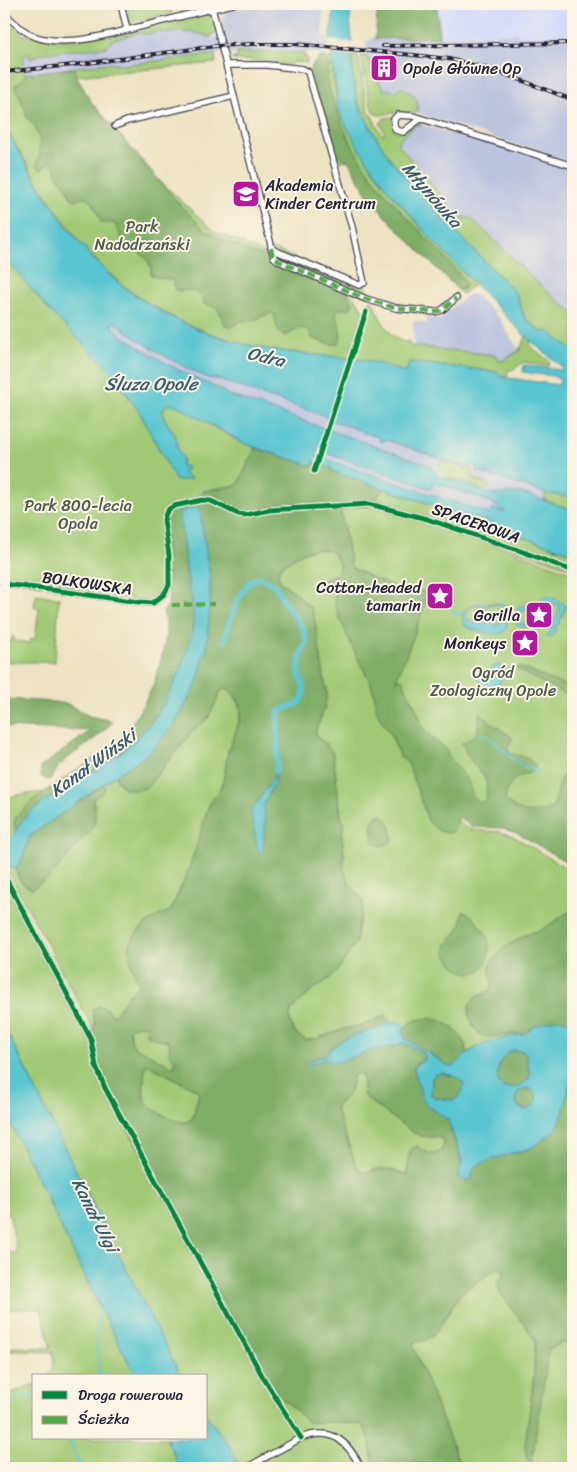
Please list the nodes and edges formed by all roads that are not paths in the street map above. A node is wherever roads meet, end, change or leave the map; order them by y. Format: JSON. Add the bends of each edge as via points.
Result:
{"nodes":[{"id":1,"x":121,"y":4,"type":"edge"},
{"id":2,"x":233,"y":4,"type":"edge"},
{"id":3,"x":212,"y":6,"type":"edge"},
{"id":4,"x":4,"y":12,"type":"edge"},
{"id":5,"x":127,"y":30,"type":"junction"},
{"id":6,"x":227,"y":65,"type":"junction"},
{"id":7,"x":234,"y":96,"type":"junction"},
{"id":8,"x":420,"y":119,"type":"dead end"},
{"id":9,"x":115,"y":126,"type":"dead end"},
{"id":10,"x":573,"y":166,"type":"edge"},
{"id":11,"x":272,"y":248,"type":"junction"},
{"id":12,"x":456,"y":298,"type":"dead end"},
{"id":13,"x":573,"y":571,"type":"edge"},
{"id":14,"x":4,"y":584,"type":"edge"},
{"id":15,"x":164,"y":594,"type":"joint"},
{"id":16,"x":4,"y":875,"type":"edge"},
{"id":17,"x":299,"y":1438,"type":"junction"},
{"id":18,"x":246,"y":1468,"type":"edge"},
{"id":19,"x":361,"y":1468,"type":"edge"}],
"edges":[{"from":1,"to":5,"type":"street"},
{"from":2,"to":3,"type":"street"},
{"from":3,"to":5,"type":"street"},
{"from":3,"to":6,"type":"street"},
{"from":4,"to":5,"type":"street","via":[[36,37],[54,40]]},
{"from":6,"to":7,"type":"street"},
{"from":6,"to":11,"type":"street","via":[[272,65],[308,72],[365,281],[358,285]]},
{"from":7,"to":9,"type":"street"},
{"from":7,"to":11,"type":"street"},
{"from":8,"to":10,"type":"street"},
{"from":11,"to":12,"type":"street","via":[[279,261],[383,305],[435,312]]},
{"from":13,"to":15,"type":"street","name":"SPACEROWA","via":[[427,519],[369,504],[268,510],[245,515],[202,500],[174,506],[164,520],[170,576]]},
{"from":14,"to":15,"type":"street","name":"BOLKOWSKA","via":[[149,604]]},
{"from":16,"to":17,"type":"street","via":[[91,1039],[96,1066],[105,1088]]},
{"from":17,"to":18,"type":"street"},
{"from":17,"to":19,"type":"street","via":[[320,1434],[339,1438],[350,1448]]}]}
